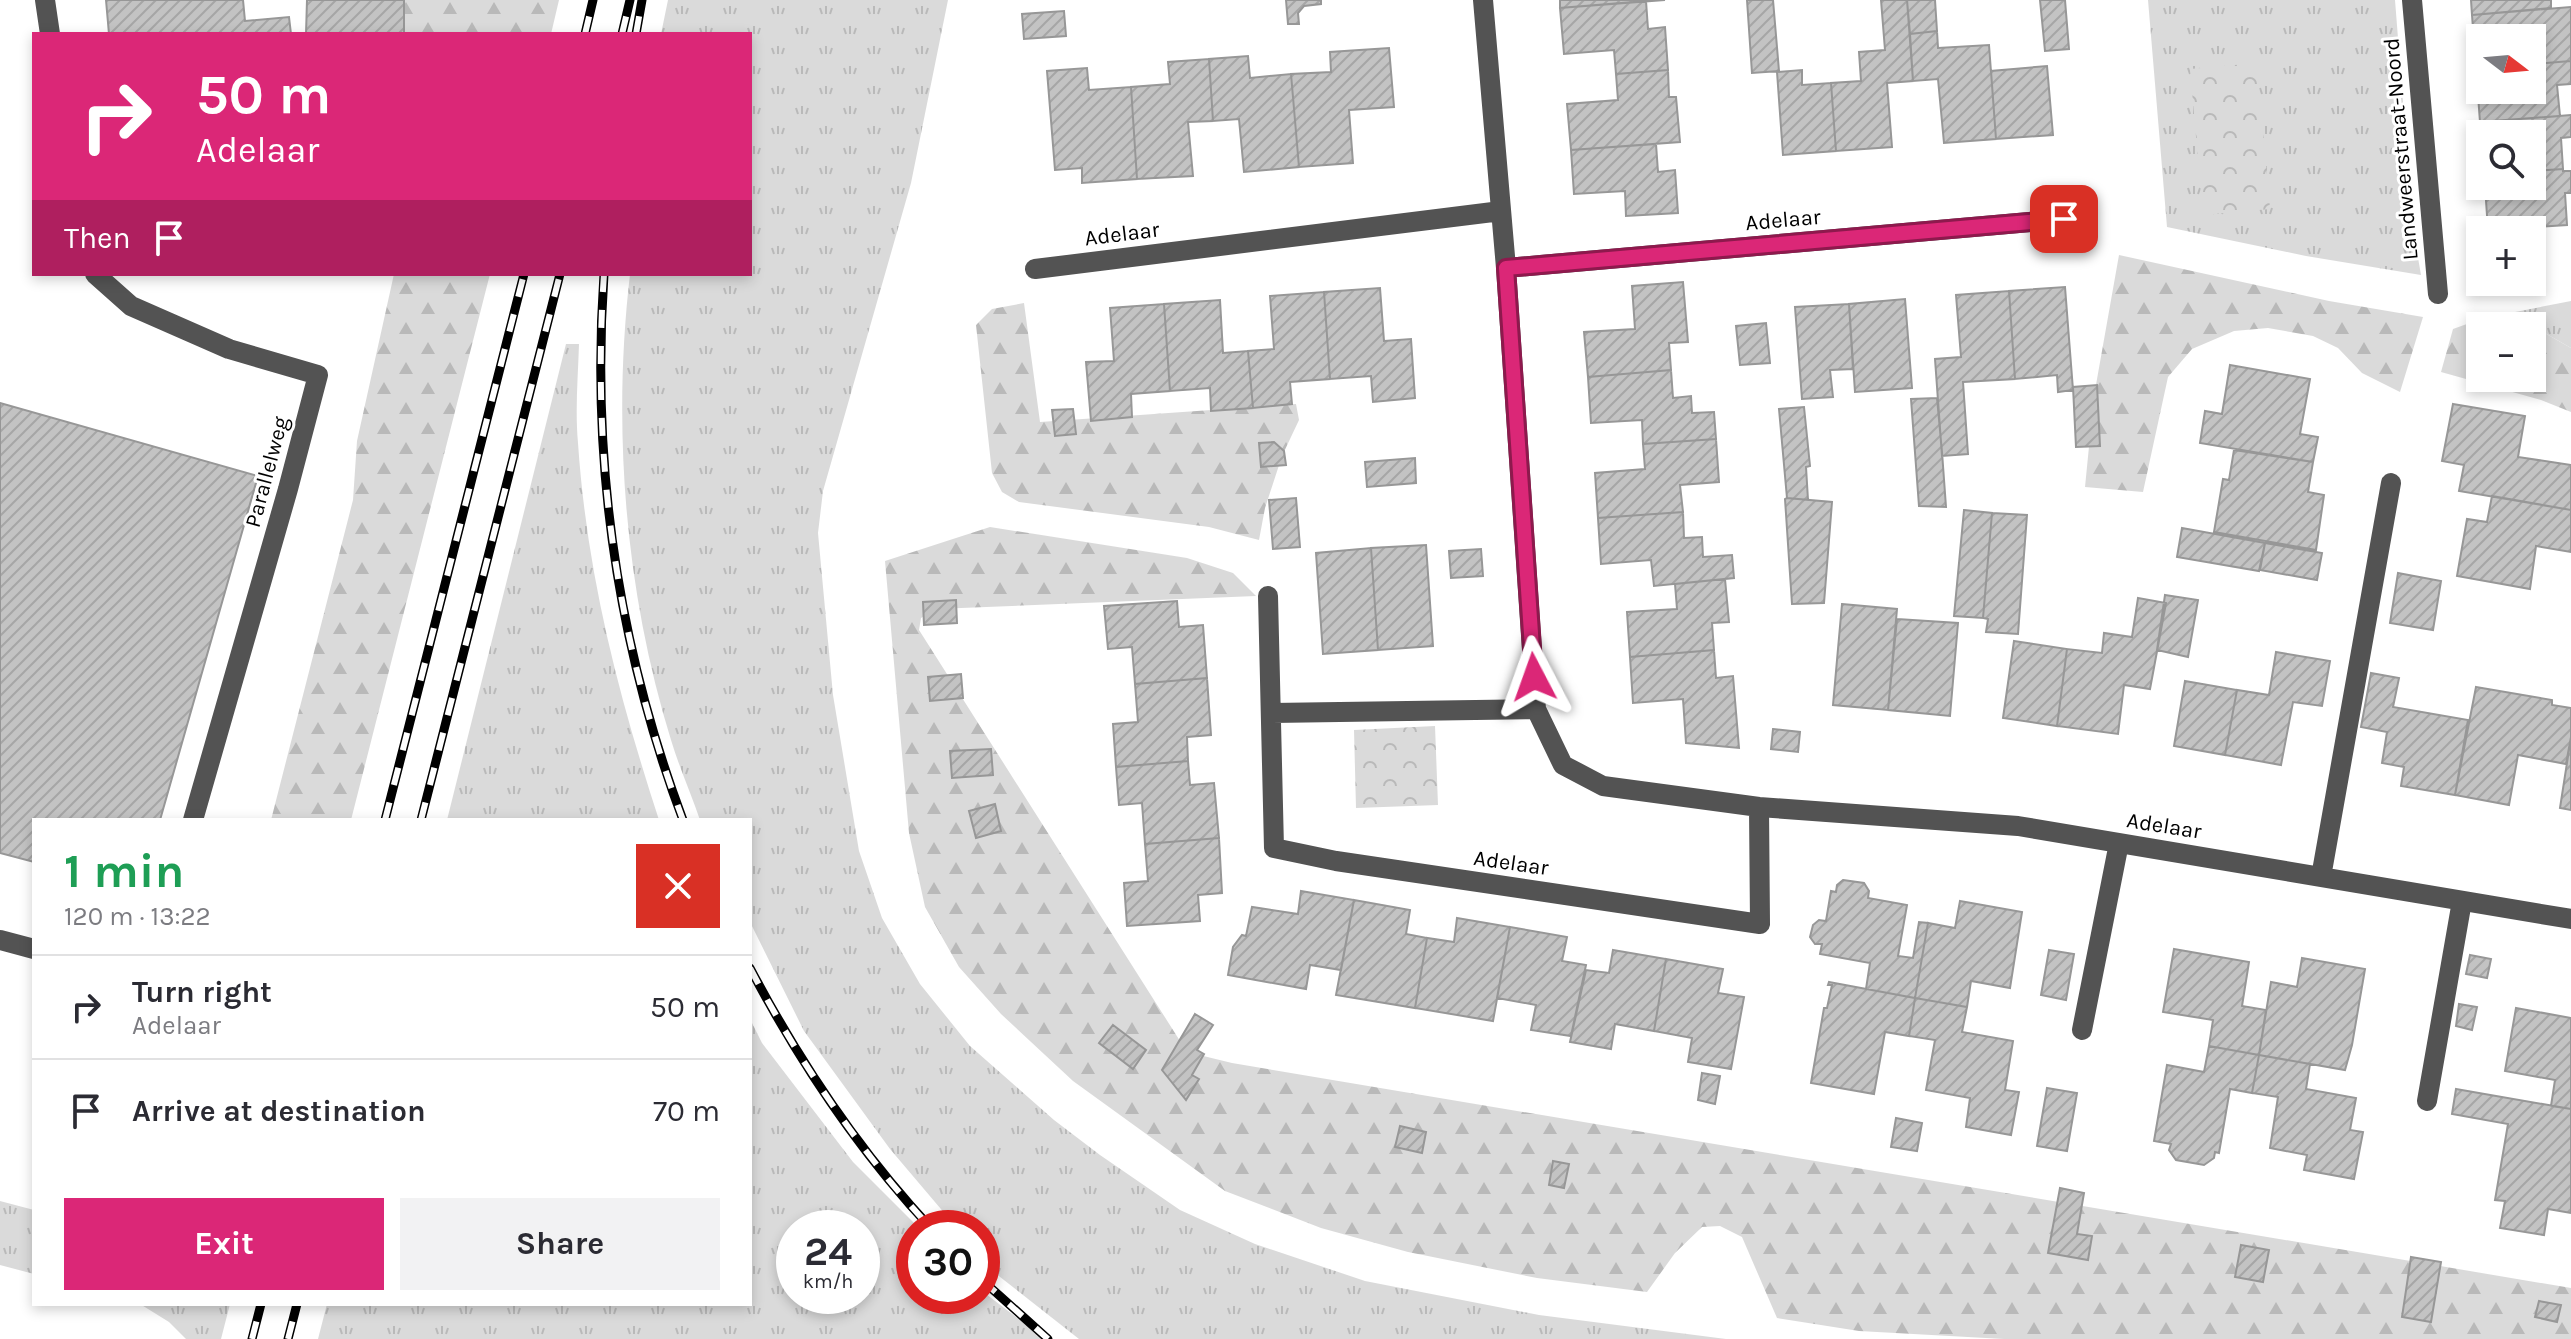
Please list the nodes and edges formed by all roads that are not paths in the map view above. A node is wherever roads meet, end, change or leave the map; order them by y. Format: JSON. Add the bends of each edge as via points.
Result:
{"nodes":[{"id":1,"x":45,"y":0,"type":"edge"},
{"id":2,"x":1483,"y":0,"type":"edge"},
{"id":3,"x":2412,"y":0,"type":"edge"},
{"id":4,"x":50,"y":32,"type":"edge"},
{"id":5,"x":1501,"y":211,"type":"junction"},
{"id":6,"x":2064,"y":219,"type":"dead end"},
{"id":7,"x":1506,"y":268,"type":"junction"},
{"id":8,"x":1035,"y":269,"type":"dead end"},
{"id":9,"x":97,"y":276,"type":"edge"},
{"id":10,"x":2438,"y":294,"type":"dead end"},
{"id":11,"x":2391,"y":483,"type":"dead end"},
{"id":12,"x":1268,"y":596,"type":"dead end"},
{"id":13,"x":1536,"y":709,"type":"junction"},
{"id":14,"x":1272,"y":713,"type":"junction"},
{"id":15,"x":1759,"y":807,"type":"junction"},
{"id":16,"x":194,"y":818,"type":"edge"},
{"id":17,"x":2119,"y":843,"type":"junction"},
{"id":18,"x":2321,"y":877,"type":"junction"},
{"id":19,"x":2462,"y":901,"type":"junction"},
{"id":20,"x":2571,"y":919,"type":"edge"},
{"id":21,"x":0,"y":940,"type":"edge"},
{"id":22,"x":32,"y":948,"type":"edge"},
{"id":23,"x":2082,"y":1030,"type":"dead end"},
{"id":24,"x":2427,"y":1101,"type":"dead end"}],
"edges":[{"from":1,"to":4,"type":"street"},
{"from":2,"to":5,"type":"street","name":"Adelaar"},
{"from":3,"to":10,"type":"street","name":"Landweerstraat-Noord"},
{"from":5,"to":7,"type":"street","name":"Adelaar"},
{"from":5,"to":8,"type":"street","name":"Adelaar"},
{"from":6,"to":7,"type":"street","name":"Adelaar"},
{"from":7,"to":13,"type":"street","name":"Adelaar"},
{"from":9,"to":16,"type":"street","name":"Parallelweg","via":[[131,306],[229,349],[318,375]]},
{"from":11,"to":18,"type":"street"},
{"from":12,"to":14,"type":"street","name":"Adelaar"},
{"from":13,"to":14,"type":"street"},
{"from":13,"to":15,"type":"street","name":"Adelaar","via":[[1563,765],[1603,786]]},
{"from":14,"to":15,"type":"street","name":"Adelaar","via":[[1274,848],[1336,861],[1760,924]]},
{"from":15,"to":17,"type":"street","name":"Adelaar","via":[[2018,826]]},
{"from":17,"to":18,"type":"street","name":"Adelaar"},
{"from":17,"to":23,"type":"street"},
{"from":18,"to":19,"type":"street","name":"Adelaar"},
{"from":19,"to":20,"type":"street","name":"Adelaar"},
{"from":19,"to":24,"type":"street"},
{"from":21,"to":22,"type":"street"}]}
